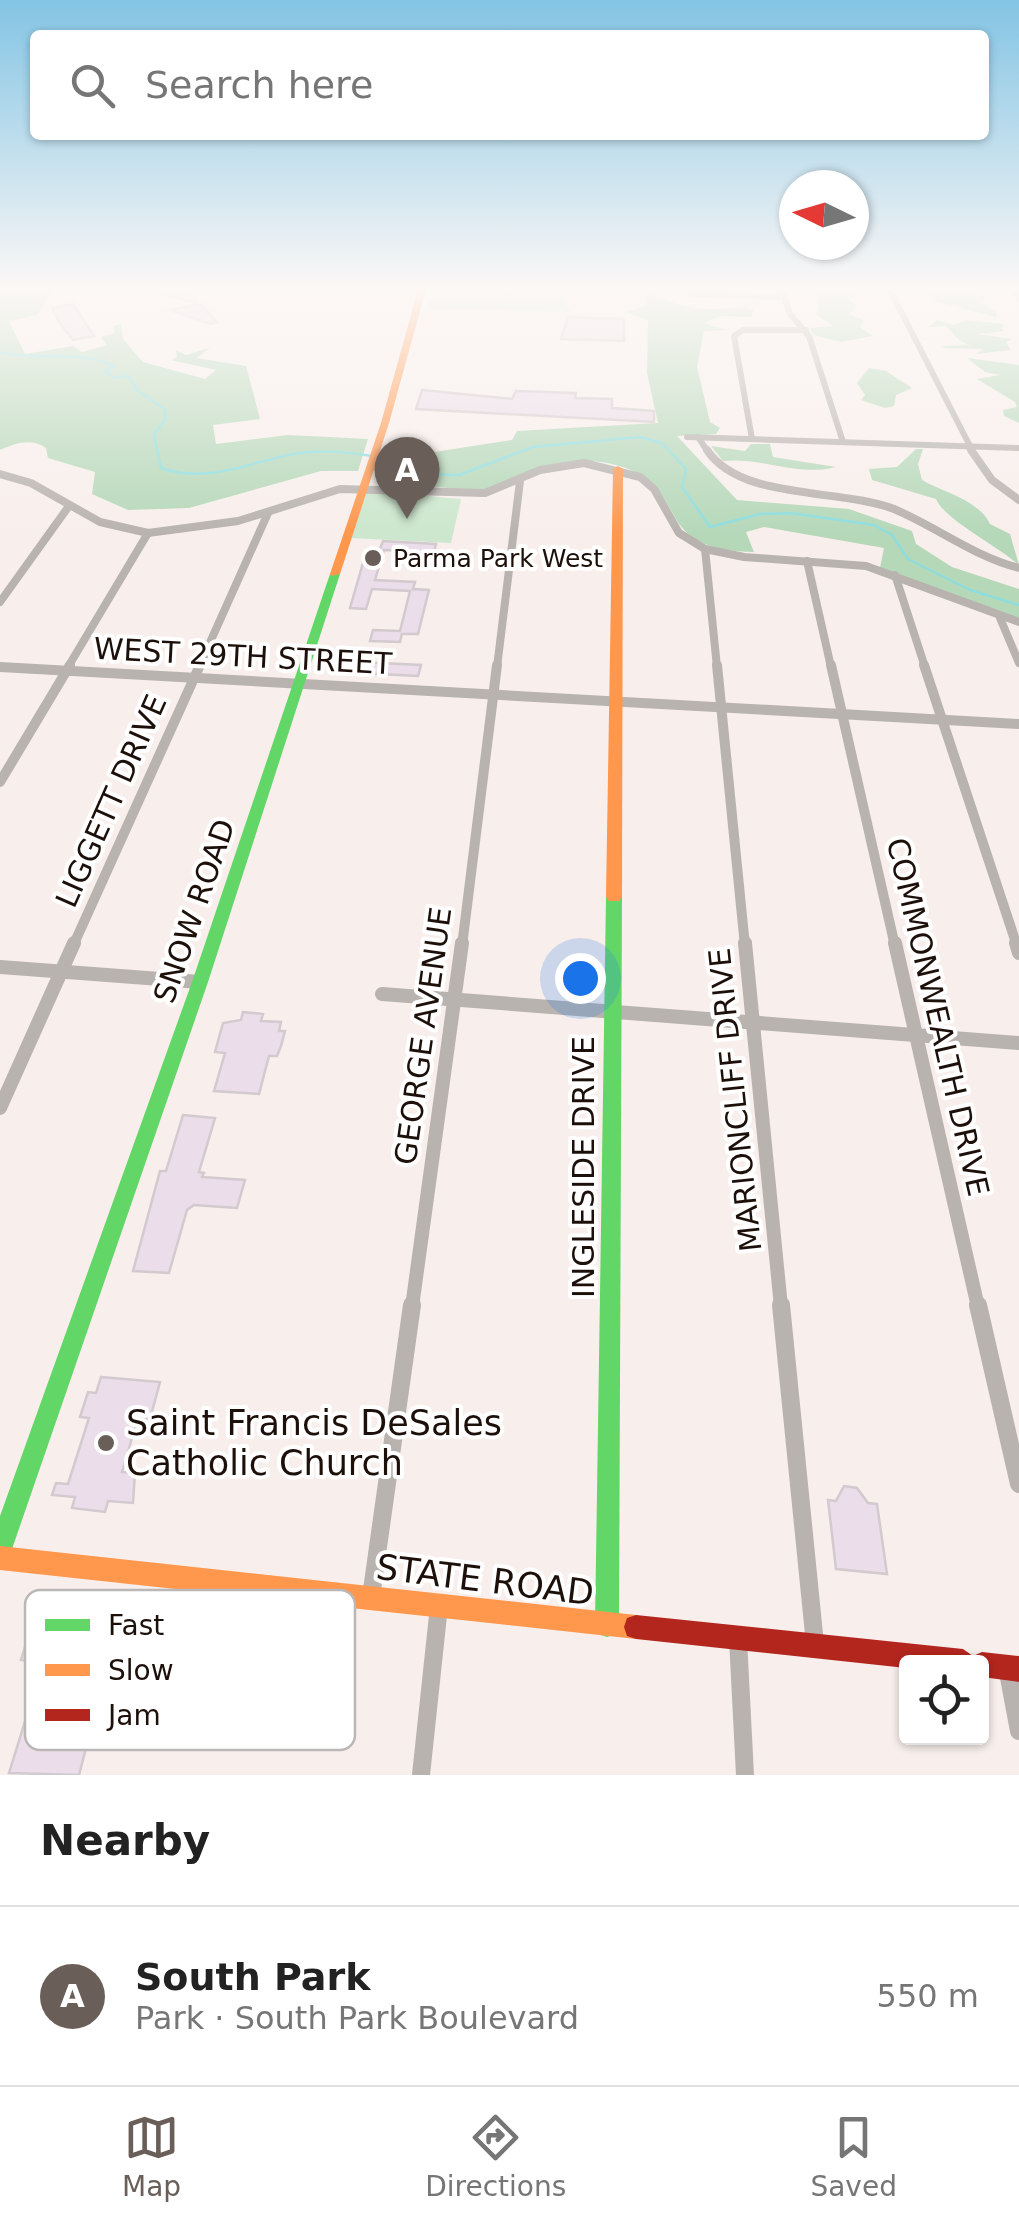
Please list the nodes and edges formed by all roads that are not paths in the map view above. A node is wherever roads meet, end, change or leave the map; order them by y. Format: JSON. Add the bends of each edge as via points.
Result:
{"nodes":[{"id":1,"x":399,"y":369,"type":"edge"},
{"id":2,"x":740,"y":369,"type":"edge"},
{"id":3,"x":819,"y":369,"type":"edge"},
{"id":4,"x":930,"y":369,"type":"edge"},
{"id":5,"x":686,"y":437,"type":"dead end"},
{"id":6,"x":698,"y":437,"type":"junction"},
{"id":7,"x":752,"y":439,"type":"junction"},
{"id":8,"x":844,"y":442,"type":"junction"},
{"id":9,"x":969,"y":446,"type":"junction"},
{"id":10,"x":1019,"y":448,"type":"edge"},
{"id":11,"x":618,"y":468,"type":"junction"},
{"id":12,"x":0,"y":474,"type":"edge"},
{"id":13,"x":520,"y":481,"type":"junction"},
{"id":14,"x":364,"y":482,"type":"junction"},
{"id":15,"x":1019,"y":500,"type":"edge"},
{"id":16,"x":68,"y":506,"type":"junction"},
{"id":17,"x":268,"y":513,"type":"junction"},
{"id":18,"x":148,"y":533,"type":"junction"},
{"id":19,"x":705,"y":549,"type":"junction"},
{"id":20,"x":807,"y":561,"type":"junction"},
{"id":21,"x":1019,"y":568,"type":"edge"},
{"id":22,"x":895,"y":575,"type":"junction"},
{"id":23,"x":0,"y":602,"type":"edge"},
{"id":24,"x":1000,"y":618,"type":"junction"},
{"id":25,"x":1019,"y":622,"type":"edge"},
{"id":26,"x":1019,"y":663,"type":"edge"},
{"id":27,"x":0,"y":667,"type":"edge"},
{"id":28,"x":66,"y":671,"type":"junction"},
{"id":29,"x":193,"y":678,"type":"junction"},
{"id":30,"x":299,"y":684,"type":"junction"},
{"id":31,"x":488,"y":694,"type":"junction"},
{"id":32,"x":614,"y":702,"type":"junction"},
{"id":33,"x":718,"y":707,"type":"junction"},
{"id":34,"x":842,"y":714,"type":"junction"},
{"id":35,"x":942,"y":719,"type":"junction"},
{"id":36,"x":1019,"y":724,"type":"edge"},
{"id":37,"x":0,"y":782,"type":"edge"},
{"id":38,"x":1019,"y":952,"type":"edge"},
{"id":39,"x":0,"y":968,"type":"edge"},
{"id":40,"x":62,"y":972,"type":"junction"},
{"id":41,"x":200,"y":982,"type":"junction"},
{"id":42,"x":382,"y":994,"type":"dead end"},
{"id":43,"x":454,"y":1001,"type":"junction"},
{"id":44,"x":612,"y":1013,"type":"junction"},
{"id":45,"x":752,"y":1023,"type":"junction"},
{"id":46,"x":917,"y":1036,"type":"junction"},
{"id":47,"x":1019,"y":1043,"type":"edge"},
{"id":48,"x":0,"y":1108,"type":"edge"},
{"id":49,"x":1019,"y":1484,"type":"edge"},
{"id":50,"x":0,"y":1549,"type":"edge"},
{"id":51,"x":0,"y":1558,"type":"edge"},
{"id":52,"x":304,"y":1590,"type":"edge"},
{"id":53,"x":355,"y":1595,"type":"edge"},
{"id":54,"x":371,"y":1597,"type":"junction"},
{"id":55,"x":439,"y":1606,"type":"junction"},
{"id":56,"x":607,"y":1625,"type":"junction"},
{"id":57,"x":738,"y":1640,"type":"junction"},
{"id":58,"x":815,"y":1646,"type":"junction"},
{"id":59,"x":899,"y":1655,"type":"edge"},
{"id":60,"x":1013,"y":1668,"type":"edge"},
{"id":61,"x":1019,"y":1731,"type":"edge"},
{"id":62,"x":421,"y":1775,"type":"edge"},
{"id":63,"x":746,"y":1775,"type":"edge"}],
"edges":[{"from":1,"to":14,"type":"main road","name":"SNOW ROAD"},
{"from":2,"to":7,"type":"street"},
{"from":3,"to":8,"type":"street"},
{"from":4,"to":9,"type":"street"},
{"from":5,"to":6,"type":"street"},
{"from":6,"to":7,"type":"street"},
{"from":6,"to":21,"type":"street","via":[[718,466],[745,478],[867,500],[954,546]]},
{"from":7,"to":8,"type":"street"},
{"from":8,"to":9,"type":"street"},
{"from":9,"to":10,"type":"street"},
{"from":9,"to":15,"type":"street","via":[[992,480]]},
{"from":11,"to":13,"type":"street","via":[[560,465]]},
{"from":11,"to":19,"type":"street","via":[[654,489],[679,534]]},
{"from":11,"to":32,"type":"main road","name":"INGLESIDE DRIVE"},
{"from":12,"to":16,"type":"street"},
{"from":13,"to":14,"type":"street","via":[[462,495]]},
{"from":13,"to":31,"type":"street","name":"GEORGE AVENUE"},
{"from":14,"to":17,"type":"street"},
{"from":14,"to":30,"type":"main road","name":"SNOW ROAD"},
{"from":16,"to":18,"type":"street"},
{"from":16,"to":23,"type":"street"},
{"from":17,"to":18,"type":"street","via":[[198,530]]},
{"from":17,"to":29,"type":"street","name":"LIGGETT DRIVE"},
{"from":18,"to":28,"type":"street"},
{"from":19,"to":20,"type":"street"},
{"from":19,"to":33,"type":"street","name":"MARIONCLIFF DRIVE"},
{"from":20,"to":22,"type":"street"},
{"from":20,"to":34,"type":"street","name":"COMMONWEALTH DRIVE"},
{"from":22,"to":24,"type":"street"},
{"from":22,"to":35,"type":"street"},
{"from":24,"to":25,"type":"street"},
{"from":24,"to":26,"type":"street"},
{"from":27,"to":28,"type":"street","name":"WEST 29TH STREET"},
{"from":28,"to":29,"type":"street","name":"WEST 29TH STREET"},
{"from":28,"to":37,"type":"street"},
{"from":29,"to":30,"type":"street","name":"WEST 29TH STREET"},
{"from":29,"to":40,"type":"street","name":"LIGGETT DRIVE"},
{"from":30,"to":31,"type":"street","name":"WEST 29TH STREET"},
{"from":30,"to":41,"type":"main road","name":"SNOW ROAD"},
{"from":31,"to":32,"type":"street","name":"WEST 29TH STREET"},
{"from":31,"to":43,"type":"street","name":"GEORGE AVENUE"},
{"from":32,"to":33,"type":"street"},
{"from":32,"to":44,"type":"main road","name":"INGLESIDE DRIVE"},
{"from":33,"to":34,"type":"street"},
{"from":33,"to":45,"type":"street","name":"MARIONCLIFF DRIVE"},
{"from":34,"to":35,"type":"street"},
{"from":34,"to":46,"type":"street","name":"COMMONWEALTH DRIVE"},
{"from":35,"to":36,"type":"street"},
{"from":35,"to":38,"type":"street"},
{"from":39,"to":40,"type":"street"},
{"from":40,"to":41,"type":"street"},
{"from":40,"to":48,"type":"street","name":"LIGGETT DRIVE"},
{"from":41,"to":50,"type":"main road","name":"SNOW ROAD"},
{"from":42,"to":43,"type":"street"},
{"from":43,"to":44,"type":"street"},
{"from":43,"to":54,"type":"street","name":"GEORGE AVENUE"},
{"from":44,"to":45,"type":"street"},
{"from":44,"to":56,"type":"main road","name":"INGLESIDE DRIVE"},
{"from":45,"to":46,"type":"street"},
{"from":45,"to":58,"type":"street","name":"MARIONCLIFF DRIVE"},
{"from":46,"to":47,"type":"street"},
{"from":46,"to":49,"type":"street","name":"COMMONWEALTH DRIVE"},
{"from":51,"to":52,"type":"main road","name":"STATE ROAD"},
{"from":53,"to":54,"type":"main road","name":"STATE ROAD"},
{"from":54,"to":55,"type":"main road","name":"STATE ROAD"},
{"from":55,"to":56,"type":"main road","name":"STATE ROAD"},
{"from":55,"to":62,"type":"street"},
{"from":56,"to":57,"type":"main road","name":"STATE ROAD"},
{"from":57,"to":58,"type":"main road","name":"STATE ROAD"},
{"from":57,"to":63,"type":"street"},
{"from":58,"to":59,"type":"main road","name":"STATE ROAD"},
{"from":60,"to":61,"type":"street"}]}
